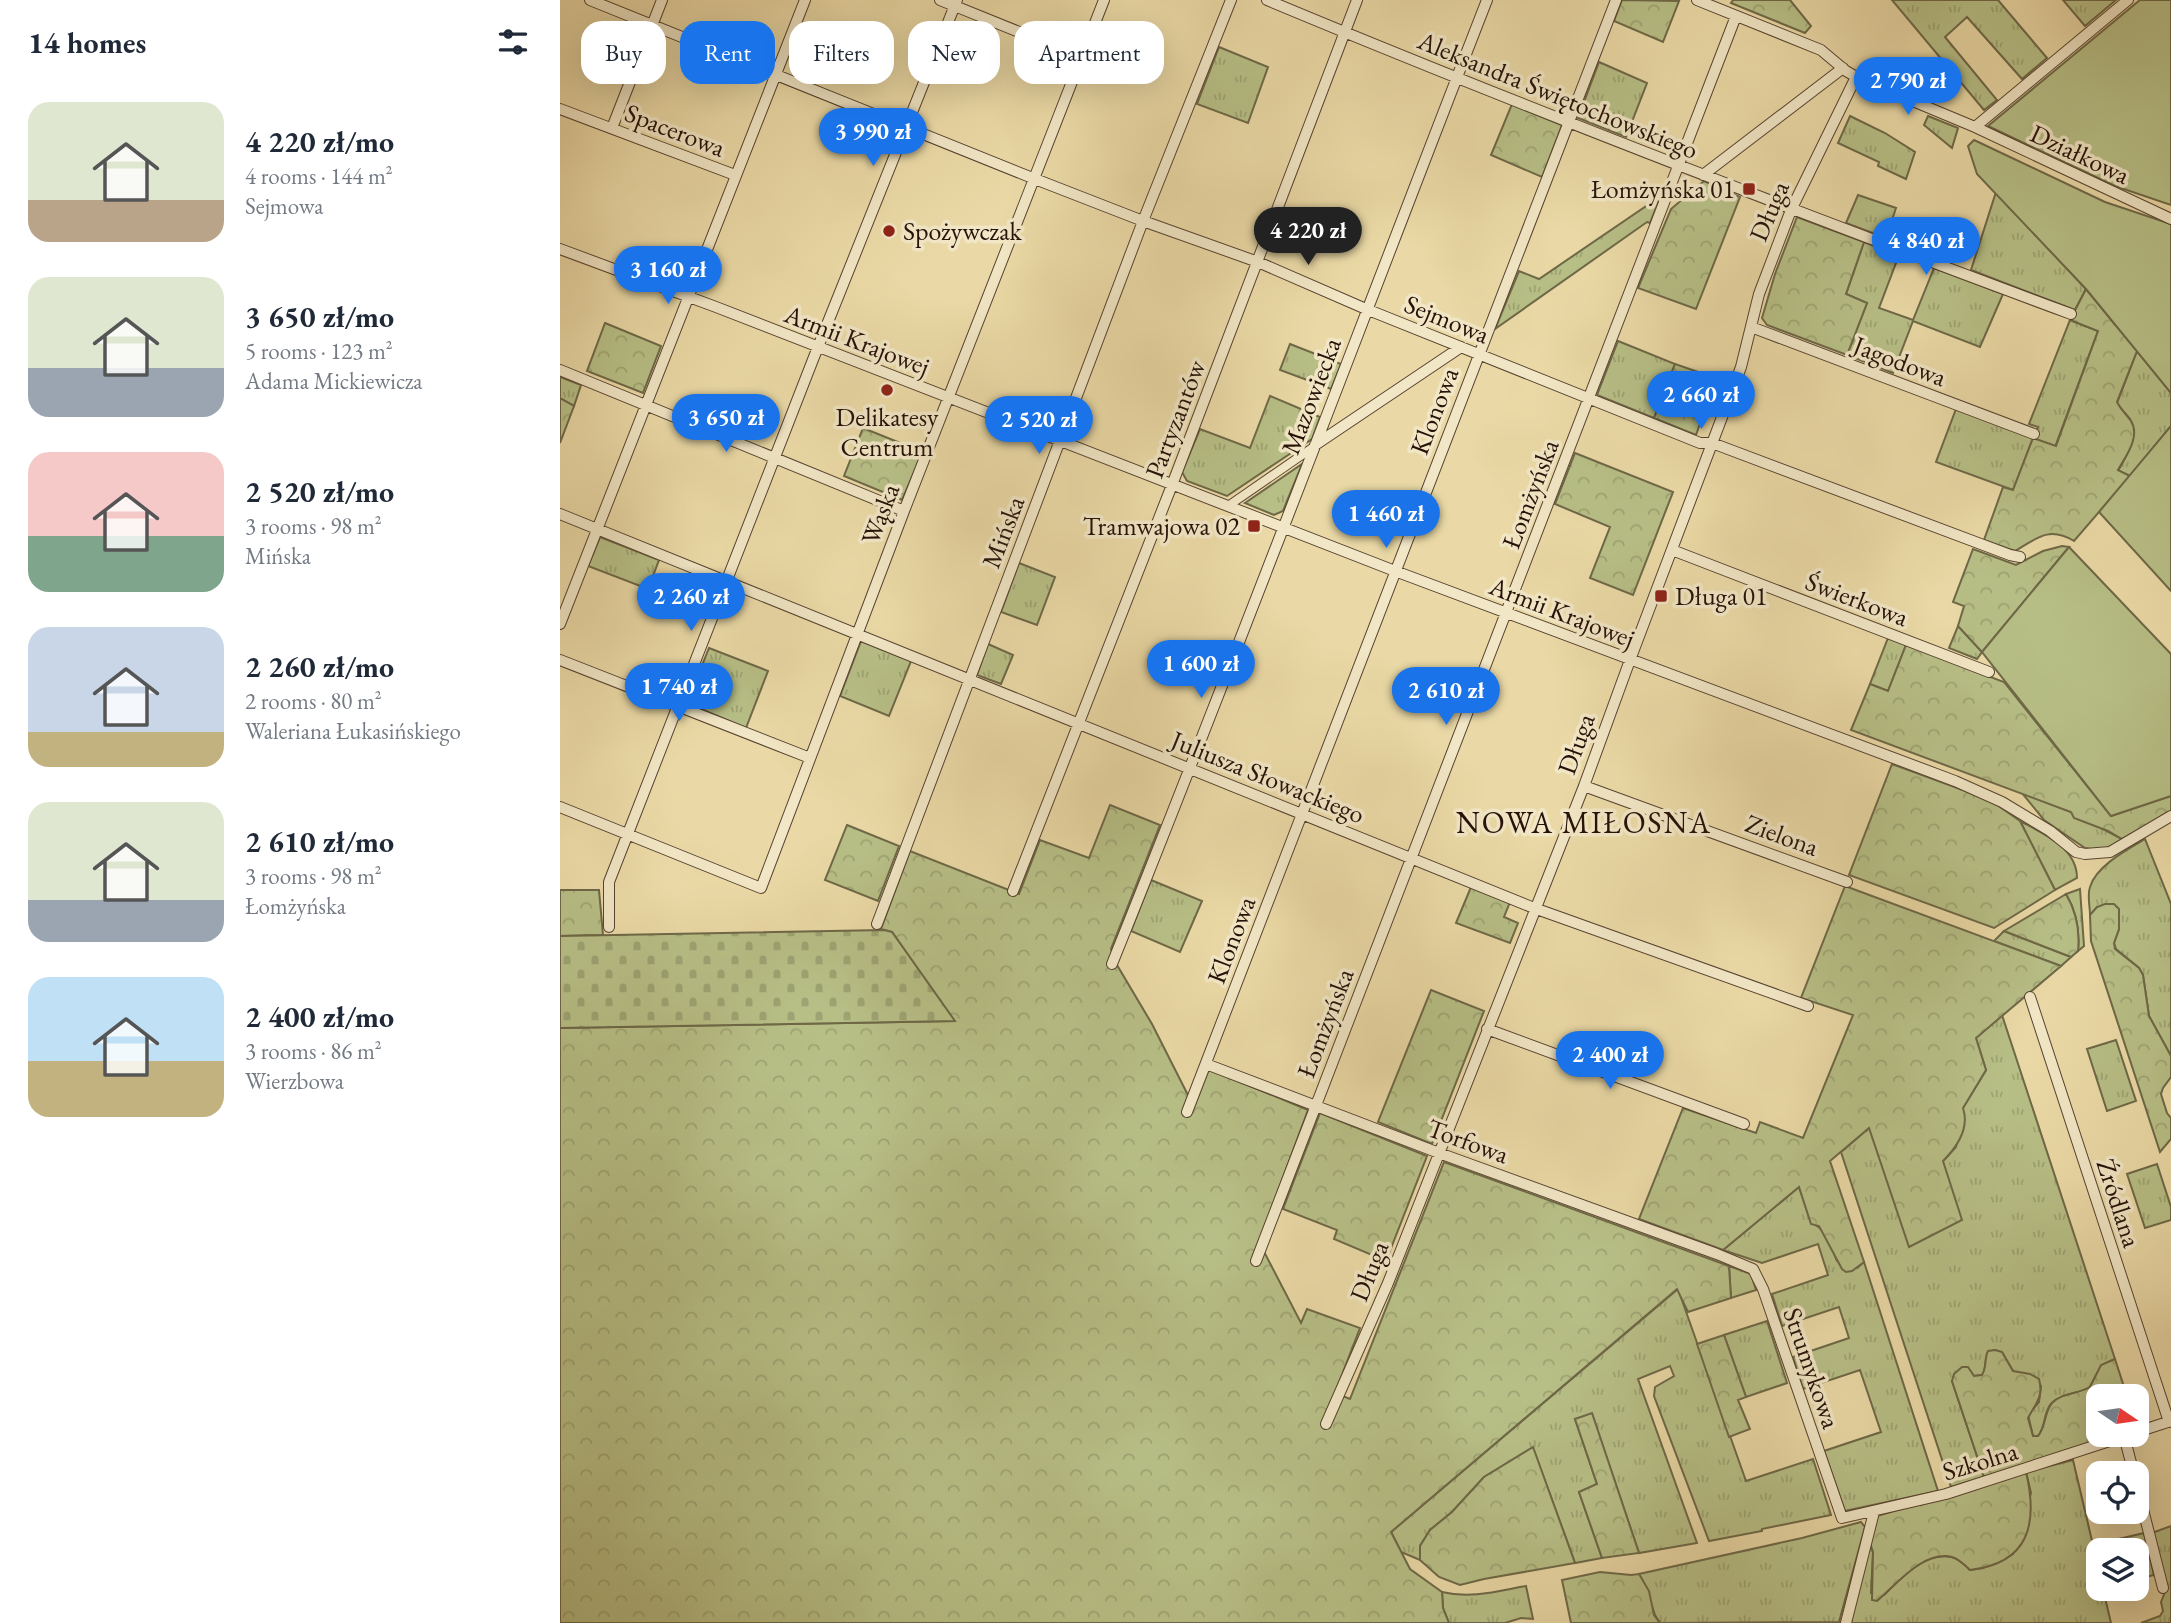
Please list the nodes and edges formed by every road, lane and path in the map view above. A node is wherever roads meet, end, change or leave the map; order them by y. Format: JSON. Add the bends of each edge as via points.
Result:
{"nodes":[{"id":1,"x":590,"y":0,"type":"edge"},
{"id":2,"x":662,"y":0,"type":"edge"},
{"id":3,"x":805,"y":0,"type":"edge"},
{"id":4,"x":940,"y":0,"type":"edge"},
{"id":5,"x":1104,"y":0,"type":"edge"},
{"id":6,"x":1231,"y":0,"type":"edge"},
{"id":7,"x":1267,"y":0,"type":"edge"},
{"id":8,"x":1357,"y":0,"type":"edge"},
{"id":9,"x":1487,"y":0,"type":"edge"},
{"id":10,"x":1616,"y":0,"type":"edge"},
{"id":11,"x":1698,"y":0,"type":"edge"},
{"id":12,"x":2127,"y":0,"type":"edge"},
{"id":13,"x":955,"y":3,"type":"edge"},
{"id":14,"x":1737,"y":16,"type":"junction"},
{"id":15,"x":640,"y":21,"type":"edge"},
{"id":16,"x":654,"y":21,"type":"edge"},
{"id":17,"x":1096,"y":21,"type":"edge"},
{"id":18,"x":1014,"y":28,"type":"edge"},
{"id":19,"x":666,"y":32,"type":"edge"},
{"id":20,"x":1345,"y":32,"type":"junction"},
{"id":21,"x":1843,"y":68,"type":"junction"},
{"id":22,"x":776,"y":75,"type":"junction"},
{"id":23,"x":1856,"y":77,"type":"junction"},
{"id":24,"x":1457,"y":78,"type":"junction"},
{"id":25,"x":629,"y":84,"type":"edge"},
{"id":26,"x":1072,"y":84,"type":"edge"},
{"id":27,"x":560,"y":109,"type":"edge"},
{"id":28,"x":1570,"y":122,"type":"junction"},
{"id":29,"x":906,"y":126,"type":"junction"},
{"id":30,"x":612,"y":128,"type":"junction"},
{"id":31,"x":1975,"y":128,"type":"junction"},
{"id":32,"x":1679,"y":166,"type":"junction"},
{"id":33,"x":735,"y":175,"type":"junction"},
{"id":34,"x":1703,"y":175,"type":"junction"},
{"id":35,"x":1035,"y":179,"type":"junction"},
{"id":36,"x":1791,"y":210,"type":"junction"},
{"id":37,"x":2171,"y":219,"type":"edge"},
{"id":38,"x":1143,"y":220,"type":"junction"},
{"id":39,"x":560,"y":250,"type":"edge"},
{"id":40,"x":1258,"y":262,"type":"junction"},
{"id":41,"x":688,"y":297,"type":"junction"},
{"id":42,"x":1366,"y":309,"type":"junction"},
{"id":43,"x":2071,"y":314,"type":"dead end"},
{"id":44,"x":1751,"y":327,"type":"junction"},
{"id":45,"x":818,"y":347,"type":"junction"},
{"id":46,"x":1461,"y":347,"type":"junction"},
{"id":47,"x":1478,"y":354,"type":"junction"},
{"id":48,"x":560,"y":370,"type":"edge"},
{"id":49,"x":949,"y":398,"type":"junction"},
{"id":50,"x":1590,"y":398,"type":"junction"},
{"id":51,"x":646,"y":405,"type":"junction"},
{"id":52,"x":2034,"y":434,"type":"dead end"},
{"id":53,"x":1060,"y":442,"type":"junction"},
{"id":54,"x":1712,"y":443,"type":"junction"},
{"id":55,"x":1315,"y":446,"type":"junction"},
{"id":56,"x":777,"y":457,"type":"junction"},
{"id":57,"x":1172,"y":485,"type":"junction"},
{"id":58,"x":1228,"y":506,"type":"junction"},
{"id":59,"x":904,"y":511,"type":"junction"},
{"id":60,"x":560,"y":514,"type":"edge"},
{"id":61,"x":1283,"y":528,"type":"junction"},
{"id":62,"x":597,"y":529,"type":"junction"},
{"id":63,"x":1672,"y":550,"type":"junction"},
{"id":64,"x":2020,"y":557,"type":"dead end"},
{"id":65,"x":1395,"y":571,"type":"junction"},
{"id":66,"x":728,"y":583,"type":"junction"},
{"id":67,"x":1506,"y":613,"type":"junction"},
{"id":68,"x":560,"y":624,"type":"edge"},
{"id":69,"x":856,"y":635,"type":"junction"},
{"id":70,"x":560,"y":660,"type":"edge"},
{"id":71,"x":1630,"y":660,"type":"junction"},
{"id":72,"x":1989,"y":672,"type":"dead end"},
{"id":73,"x":968,"y":680,"type":"junction"},
{"id":74,"x":679,"y":707,"type":"junction"},
{"id":75,"x":1079,"y":722,"type":"junction"},
{"id":76,"x":810,"y":758,"type":"junction"},
{"id":77,"x":1191,"y":768,"type":"junction"},
{"id":78,"x":1584,"y":786,"type":"junction"},
{"id":79,"x":560,"y":807,"type":"edge"},
{"id":80,"x":1303,"y":813,"type":"junction"},
{"id":81,"x":2171,"y":816,"type":"edge"},
{"id":82,"x":629,"y":834,"type":"junction"},
{"id":83,"x":1412,"y":858,"type":"junction"},
{"id":84,"x":1847,"y":881,"type":"dead end"},
{"id":85,"x":1013,"y":891,"type":"dead end"},
{"id":86,"x":1534,"y":908,"type":"junction"},
{"id":87,"x":877,"y":924,"type":"dead end"},
{"id":88,"x":609,"y":927,"type":"dead end"},
{"id":89,"x":1112,"y":964,"type":"dead end"},
{"id":90,"x":2030,"y":997,"type":"dead end"},
{"id":91,"x":1808,"y":1006,"type":"dead end"},
{"id":92,"x":1487,"y":1029,"type":"junction"},
{"id":93,"x":1206,"y":1064,"type":"junction"},
{"id":94,"x":1315,"y":1106,"type":"junction"},
{"id":95,"x":1187,"y":1112,"type":"dead end"},
{"id":96,"x":1744,"y":1124,"type":"dead end"},
{"id":97,"x":1439,"y":1153,"type":"junction"},
{"id":98,"x":1717,"y":1254,"type":"joint"},
{"id":99,"x":1256,"y":1261,"type":"dead end"},
{"id":100,"x":2170,"y":1422,"type":"edge"},
{"id":101,"x":1326,"y":1424,"type":"dead end"},
{"id":102,"x":2149,"y":1428,"type":"edge"},
{"id":103,"x":2092,"y":1447,"type":"edge"},
{"id":104,"x":1874,"y":1512,"type":"junction"},
{"id":105,"x":1842,"y":1518,"type":"joint"},
{"id":106,"x":2147,"y":1524,"type":"edge"},
{"id":107,"x":2163,"y":1588,"type":"dead end"},
{"id":108,"x":1846,"y":1623,"type":"edge"}],
"edges":[{"from":1,"to":15,"type":"street","name":"Sejmowa"},
{"from":2,"to":16,"type":"street"},
{"from":3,"to":22,"type":"street"},
{"from":4,"to":13,"type":"street"},
{"from":5,"to":17,"type":"street","name":"Wąska"},
{"from":6,"to":38,"type":"street","name":"Mińska"},
{"from":7,"to":20,"type":"street","name":"Aleksandra Świętochowskiego"},
{"from":8,"to":20,"type":"street","name":"Partyzantów"},
{"from":9,"to":24,"type":"street","name":"Mazowiecka"},
{"from":10,"to":28,"type":"street","name":"Klonowa"},
{"from":11,"to":14,"type":"street","name":"Działkowa"},
{"from":12,"to":31,"type":"street"},
{"from":13,"to":18,"type":"street"},
{"from":13,"to":29,"type":"street"},
{"from":14,"to":21,"type":"street","name":"Działkowa","via":[[1821,50]]},
{"from":14,"to":32,"type":"street","name":"Łomżyńska"},
{"from":19,"to":22,"type":"street","name":"Sejmowa"},
{"from":20,"to":24,"type":"street","name":"Aleksandra Świętochowskiego"},
{"from":20,"to":40,"type":"street","name":"Partyzantów"},
{"from":21,"to":23,"type":"street","name":"Działkowa"},
{"from":21,"to":34,"type":"street"},
{"from":22,"to":29,"type":"street","name":"Sejmowa"},
{"from":22,"to":33,"type":"street"},
{"from":23,"to":31,"type":"street","name":"Działkowa"},
{"from":23,"to":36,"type":"street","name":"Długa"},
{"from":24,"to":28,"type":"street","name":"Aleksandra Świętochowskiego"},
{"from":24,"to":42,"type":"street","name":"Mazowiecka"},
{"from":25,"to":30,"type":"street"},
{"from":26,"to":35,"type":"street","name":"Wąska"},
{"from":27,"to":30,"type":"street","name":"Spacerowa"},
{"from":28,"to":32,"type":"street","name":"Aleksandra Świętochowskiego"},
{"from":28,"to":47,"type":"street","name":"Klonowa"},
{"from":29,"to":35,"type":"street","name":"Sejmowa"},
{"from":29,"to":45,"type":"street"},
{"from":30,"to":33,"type":"street","name":"Spacerowa"},
{"from":31,"to":37,"type":"street","name":"Działkowa"},
{"from":32,"to":34,"type":"street","name":"Aleksandra Świętochowskiego"},
{"from":32,"to":50,"type":"street","name":"Łomżyńska"},
{"from":33,"to":41,"type":"street"},
{"from":34,"to":36,"type":"street","name":"Aleksandra Świętochowskiego"},
{"from":35,"to":38,"type":"street","name":"Sejmowa"},
{"from":35,"to":49,"type":"street","name":"Wąska"},
{"from":36,"to":43,"type":"street","name":"Aleksandra Świętochowskiego"},
{"from":36,"to":44,"type":"street","name":"Długa"},
{"from":38,"to":40,"type":"street","name":"Sejmowa"},
{"from":38,"to":53,"type":"street","name":"Mińska"},
{"from":39,"to":41,"type":"street","name":"Armii Krajowej"},
{"from":40,"to":42,"type":"street","name":"Sejmowa"},
{"from":40,"to":57,"type":"street","name":"Partyzantów"},
{"from":41,"to":45,"type":"street","name":"Armii Krajowej"},
{"from":41,"to":51,"type":"street"},
{"from":42,"to":46,"type":"street","name":"Sejmowa"},
{"from":42,"to":55,"type":"street","name":"Mazowiecka"},
{"from":44,"to":52,"type":"street","name":"Jagodowa"},
{"from":44,"to":54,"type":"street","name":"Długa"},
{"from":45,"to":49,"type":"street","name":"Armii Krajowej"},
{"from":45,"to":56,"type":"street"},
{"from":46,"to":47,"type":"street","name":"Sejmowa"},
{"from":46,"to":55,"type":"street"},
{"from":47,"to":50,"type":"street","name":"Sejmowa"},
{"from":47,"to":65,"type":"street","name":"Klonowa"},
{"from":48,"to":51,"type":"street"},
{"from":49,"to":53,"type":"street","name":"Armii Krajowej"},
{"from":49,"to":59,"type":"street","name":"Wąska"},
{"from":50,"to":54,"type":"street","name":"Sejmowa","via":[[1700,443]]},
{"from":50,"to":67,"type":"street","name":"Łomżyńska"},
{"from":51,"to":56,"type":"street"},
{"from":51,"to":62,"type":"street"},
{"from":53,"to":57,"type":"street","name":"Armii Krajowej"},
{"from":53,"to":73,"type":"street","name":"Mińska"},
{"from":54,"to":63,"type":"street","name":"Długa"},
{"from":54,"to":64,"type":"street","name":"Sejmowa"},
{"from":55,"to":58,"type":"street"},
{"from":55,"to":61,"type":"street","name":"Mazowiecka"},
{"from":56,"to":59,"type":"street"},
{"from":56,"to":66,"type":"street"},
{"from":57,"to":58,"type":"street","name":"Armii Krajowej"},
{"from":57,"to":75,"type":"street","name":"Partyzantów"},
{"from":58,"to":61,"type":"street","name":"Armii Krajowej"},
{"from":59,"to":69,"type":"street","name":"Wąska"},
{"from":60,"to":62,"type":"street","name":"Juliusza Słowackiego"},
{"from":61,"to":65,"type":"street","name":"Armii Krajowej"},
{"from":61,"to":77,"type":"street","name":"Mazowiecka"},
{"from":62,"to":66,"type":"street","name":"Juliusza Słowackiego"},
{"from":62,"to":68,"type":"street"},
{"from":63,"to":71,"type":"street","name":"Długa"},
{"from":63,"to":72,"type":"street","name":"Świerkowa"},
{"from":65,"to":67,"type":"street","name":"Armii Krajowej"},
{"from":65,"to":80,"type":"street","name":"Klonowa"},
{"from":66,"to":69,"type":"street","name":"Juliusza Słowackiego"},
{"from":66,"to":74,"type":"street"},
{"from":67,"to":71,"type":"street","name":"Armii Krajowej"},
{"from":67,"to":83,"type":"street","name":"Łomżyńska"},
{"from":69,"to":73,"type":"street","name":"Juliusza Słowackiego"},
{"from":69,"to":76,"type":"street","name":"Wąska"},
{"from":70,"to":74,"type":"street"},
{"from":71,"to":78,"type":"street","name":"Długa"},
{"from":71,"to":81,"type":"street","name":"Armii Krajowej","via":[[1955,781],[2002,802],[2076,852],[2110,852]]},
{"from":73,"to":75,"type":"street","name":"Juliusza Słowackiego"},
{"from":73,"to":87,"type":"street","name":"Mińska"},
{"from":74,"to":76,"type":"street"},
{"from":74,"to":82,"type":"street"},
{"from":75,"to":77,"type":"street","name":"Juliusza Słowackiego"},
{"from":75,"to":85,"type":"street","name":"Partyzantów"},
{"from":76,"to":82,"type":"street","name":"Wąska","via":[[761,888]]},
{"from":77,"to":80,"type":"street","name":"Juliusza Słowackiego"},
{"from":77,"to":89,"type":"street","name":"Mazowiecka"},
{"from":78,"to":84,"type":"street","name":"Zielona"},
{"from":78,"to":86,"type":"street","name":"Długa"},
{"from":79,"to":82,"type":"street"},
{"from":80,"to":83,"type":"street","name":"Juliusza Słowackiego"},
{"from":80,"to":93,"type":"street","name":"Klonowa"},
{"from":82,"to":88,"type":"street","via":[[609,882]]},
{"from":83,"to":86,"type":"street","name":"Juliusza Słowackiego"},
{"from":83,"to":94,"type":"street","name":"Łomżyńska"},
{"from":86,"to":91,"type":"street","name":"Juliusza Słowackiego"},
{"from":86,"to":92,"type":"street","name":"Długa"},
{"from":90,"to":100,"type":"street","name":"Źródlana"},
{"from":92,"to":96,"type":"street"},
{"from":92,"to":97,"type":"street","name":"Długa"},
{"from":93,"to":94,"type":"street","name":"Torfowa"},
{"from":93,"to":95,"type":"street","name":"Klonowa"},
{"from":94,"to":97,"type":"street","name":"Torfowa"},
{"from":94,"to":99,"type":"street","name":"Łomżyńska"},
{"from":97,"to":98,"type":"street","name":"Torfowa"},
{"from":97,"to":101,"type":"street","name":"Długa"},
{"from":98,"to":105,"type":"street","name":"Strumykowa","via":[[1753,1269],[1758,1277]]},
{"from":100,"to":102,"type":"street"},
{"from":103,"to":104,"type":"street","name":"Szkolna"},
{"from":104,"to":105,"type":"street","name":"Szkolna"},
{"from":104,"to":108,"type":"street"},
{"from":106,"to":107,"type":"street"}]}
